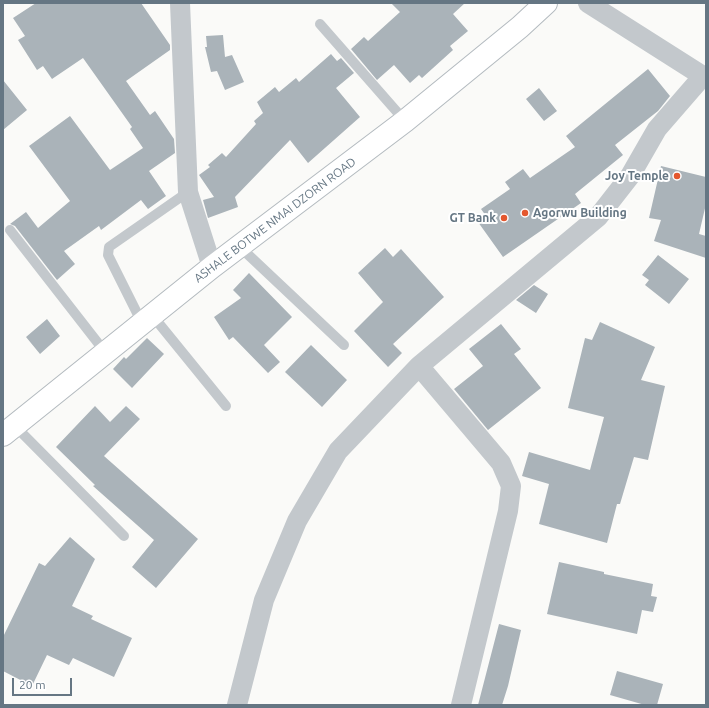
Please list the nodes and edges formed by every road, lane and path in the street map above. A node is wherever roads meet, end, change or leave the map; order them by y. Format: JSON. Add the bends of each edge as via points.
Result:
{"nodes":[{"id":1,"x":180,"y":3,"type":"edge"},
{"id":2,"x":588,"y":3,"type":"edge"},
{"id":3,"x":536,"y":8,"type":"edge"},
{"id":4,"x":320,"y":24,"type":"dead end"},
{"id":5,"x":705,"y":77,"type":"edge"},
{"id":6,"x":405,"y":121,"type":"junction"},
{"id":7,"x":188,"y":192,"type":"junction"},
{"id":8,"x":10,"y":230,"type":"dead end"},
{"id":9,"x":240,"y":247,"type":"junction"},
{"id":10,"x":212,"y":267,"type":"junction"},
{"id":11,"x":147,"y":319,"type":"junction"},
{"id":12,"x":344,"y":345,"type":"dead end"},
{"id":13,"x":106,"y":352,"type":"junction"},
{"id":14,"x":419,"y":366,"type":"junction"},
{"id":15,"x":226,"y":406,"type":"dead end"},
{"id":16,"x":9,"y":430,"type":"edge"},
{"id":17,"x":124,"y":536,"type":"dead end"},
{"id":18,"x":237,"y":705,"type":"edge"},
{"id":19,"x":461,"y":705,"type":"edge"}],
"edges":[{"from":1,"to":7,"type":"street"},
{"from":2,"to":5,"type":"street"},
{"from":3,"to":6,"type":"main road","name":"ASHALE BOTWE NMAI DZORN ROAD"},
{"from":4,"to":6,"type":"lane"},
{"from":5,"to":14,"type":"street","via":[[657,129],[630,176],[598,217]]},
{"from":6,"to":9,"type":"main road","name":"ASHALE BOTWE NMAI DZORN ROAD"},
{"from":7,"to":10,"type":"street"},
{"from":7,"to":11,"type":"lane","via":[[109,247],[108,255]]},
{"from":8,"to":13,"type":"lane"},
{"from":9,"to":10,"type":"main road","name":"ASHALE BOTWE NMAI DZORN ROAD"},
{"from":9,"to":12,"type":"lane"},
{"from":10,"to":11,"type":"main road","name":"ASHALE BOTWE NMAI DZORN ROAD"},
{"from":11,"to":13,"type":"main road","name":"ASHALE BOTWE NMAI DZORN ROAD"},
{"from":11,"to":15,"type":"lane"},
{"from":13,"to":16,"type":"main road","name":"ASHALE BOTWE NMAI DZORN ROAD"},
{"from":14,"to":18,"type":"street","via":[[338,451],[297,521],[264,600]]},
{"from":14,"to":19,"type":"street","via":[[501,463],[511,486],[508,511]]},
{"from":16,"to":17,"type":"lane"}]}
